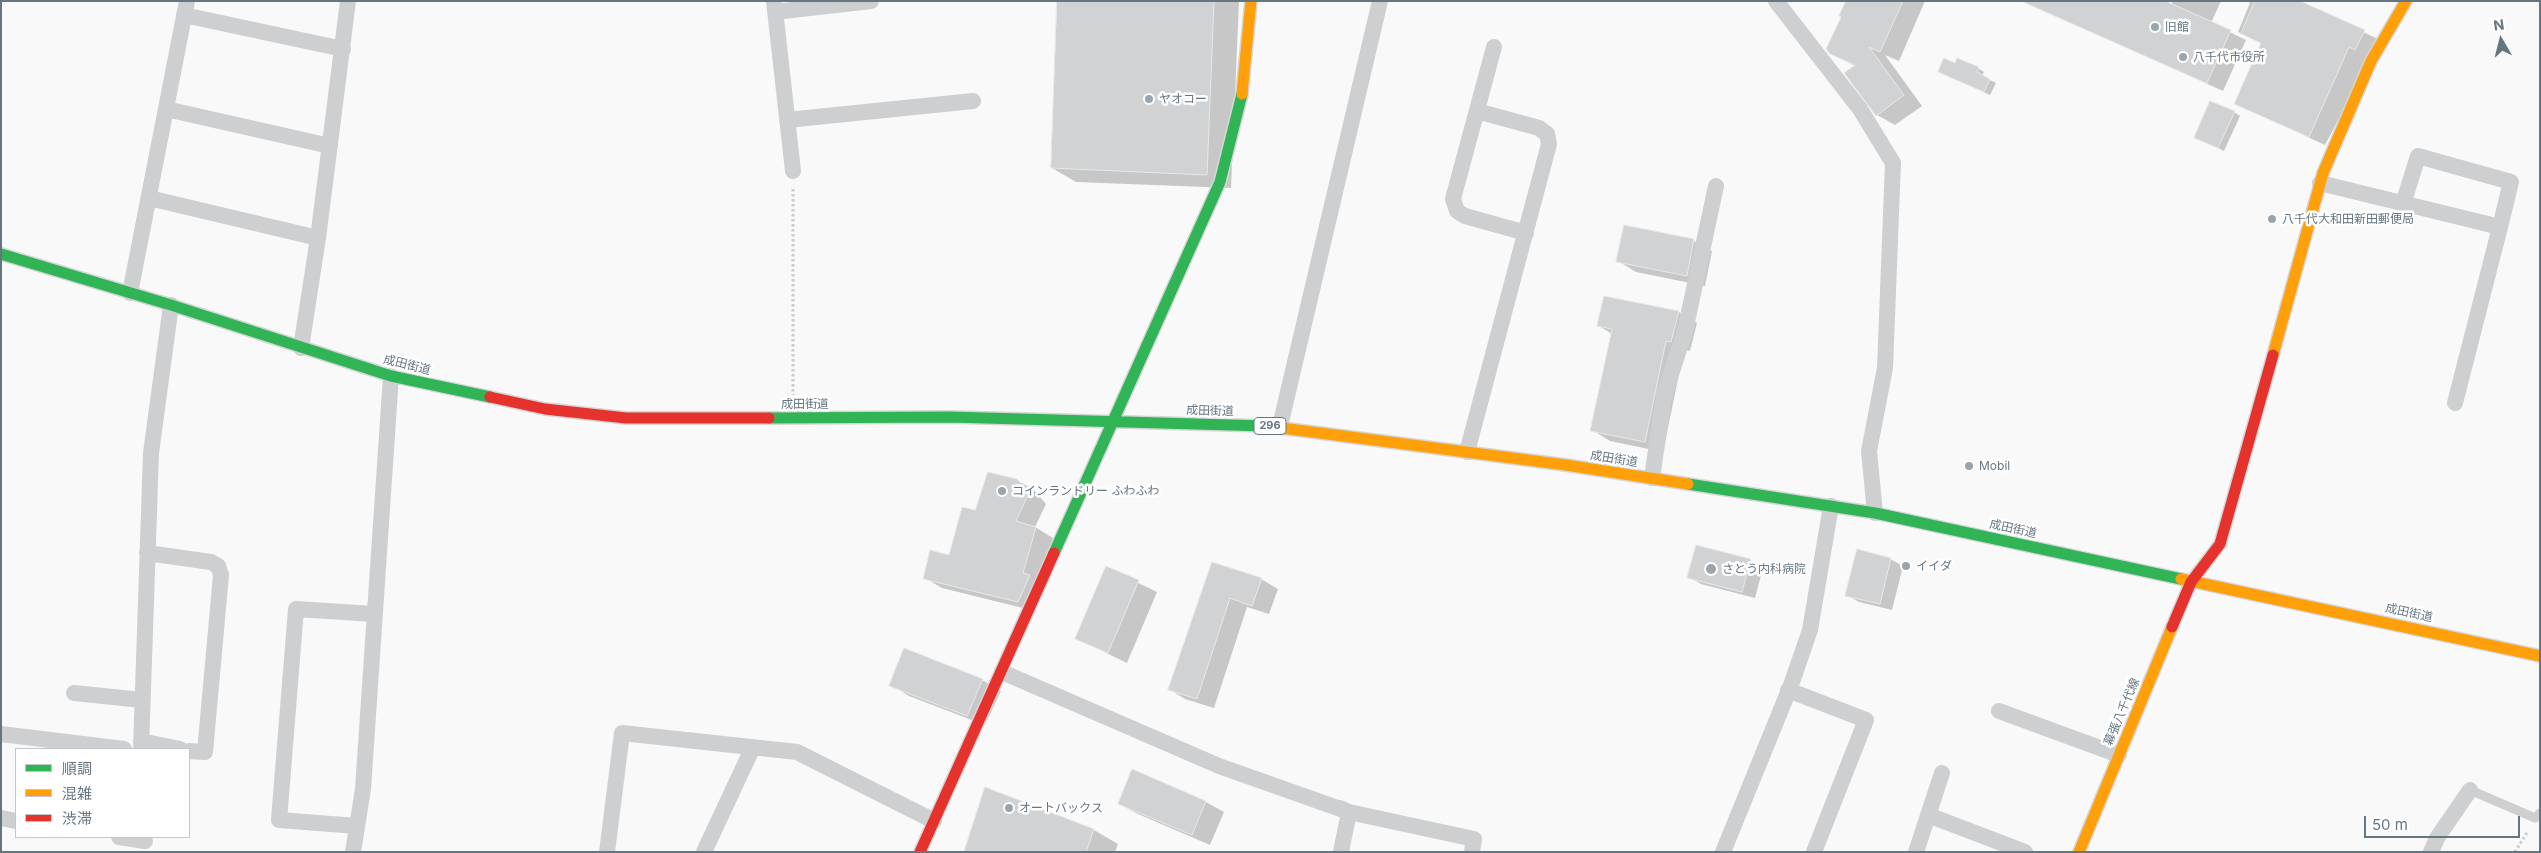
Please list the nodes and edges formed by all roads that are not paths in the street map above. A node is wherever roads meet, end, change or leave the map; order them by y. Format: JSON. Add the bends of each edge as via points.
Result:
{"nodes":[{"id":1,"x":348,"y":1,"type":"edge"},
{"id":2,"x":871,"y":1,"type":"edge"},
{"id":3,"x":1251,"y":1,"type":"edge"},
{"id":4,"x":1380,"y":1,"type":"edge"},
{"id":5,"x":2406,"y":1,"type":"edge"},
{"id":6,"x":1778,"y":2,"type":"edge"},
{"id":7,"x":774,"y":7,"type":"edge"},
{"id":8,"x":186,"y":8,"type":"edge"},
{"id":9,"x":1494,"y":47,"type":"dead end"},
{"id":10,"x":343,"y":49,"type":"junction"},
{"id":11,"x":973,"y":101,"type":"dead end"},
{"id":12,"x":166,"y":109,"type":"junction"},
{"id":13,"x":1477,"y":111,"type":"junction"},
{"id":14,"x":787,"y":120,"type":"junction"},
{"id":15,"x":330,"y":146,"type":"junction"},
{"id":16,"x":793,"y":171,"type":"road end"},
{"id":17,"x":2320,"y":183,"type":"junction"},
{"id":18,"x":1716,"y":186,"type":"dead end"},
{"id":19,"x":149,"y":198,"type":"junction"},
{"id":20,"x":2403,"y":204,"type":"junction"},
{"id":21,"x":2500,"y":227,"type":"junction"},
{"id":22,"x":1526,"y":233,"type":"junction"},
{"id":23,"x":318,"y":238,"type":"junction"},
{"id":24,"x":1,"y":254,"type":"edge"},
{"id":25,"x":130,"y":293,"type":"junction"},
{"id":26,"x":172,"y":305,"type":"junction"},
{"id":27,"x":301,"y":348,"type":"junction"},
{"id":28,"x":391,"y":376,"type":"junction"},
{"id":29,"x":2454,"y":403,"type":"dead end"},
{"id":30,"x":1114,"y":421,"type":"junction"},
{"id":31,"x":1280,"y":426,"type":"junction"},
{"id":32,"x":1467,"y":452,"type":"junction"},
{"id":33,"x":1652,"y":478,"type":"junction"},
{"id":34,"x":1831,"y":506,"type":"junction"},
{"id":35,"x":1875,"y":513,"type":"junction"},
{"id":36,"x":147,"y":553,"type":"junction"},
{"id":37,"x":2191,"y":582,"type":"junction"},
{"id":38,"x":374,"y":614,"type":"junction"},
{"id":39,"x":2540,"y":656,"type":"edge"},
{"id":40,"x":1002,"y":672,"type":"junction"},
{"id":41,"x":1788,"y":690,"type":"junction"},
{"id":42,"x":74,"y":693,"type":"dead end"},
{"id":43,"x":142,"y":700,"type":"junction"},
{"id":44,"x":1999,"y":711,"type":"dead end"},
{"id":45,"x":1,"y":734,"type":"edge"},
{"id":46,"x":141,"y":745,"type":"edge"},
{"id":47,"x":753,"y":747,"type":"junction"},
{"id":48,"x":116,"y":748,"type":"edge"},
{"id":49,"x":170,"y":748,"type":"edge"},
{"id":50,"x":190,"y":751,"type":"edge"},
{"id":51,"x":2119,"y":755,"type":"junction"},
{"id":52,"x":1942,"y":773,"type":"dead end"},
{"id":53,"x":2470,"y":790,"type":"joint"},
{"id":54,"x":1349,"y":812,"type":"junction"},
{"id":55,"x":1928,"y":815,"type":"junction"},
{"id":56,"x":2538,"y":815,"type":"edge"},
{"id":57,"x":1,"y":818,"type":"edge"},
{"id":58,"x":15,"y":821,"type":"edge"},
{"id":59,"x":934,"y":821,"type":"junction"},
{"id":60,"x":357,"y":826,"type":"junction"},
{"id":61,"x":123,"y":838,"type":"edge"},
{"id":62,"x":145,"y":843,"type":"edge"},
{"id":63,"x":353,"y":852,"type":"edge"},
{"id":64,"x":607,"y":852,"type":"edge"},
{"id":65,"x":704,"y":852,"type":"edge"},
{"id":66,"x":920,"y":852,"type":"edge"},
{"id":67,"x":1341,"y":852,"type":"edge"},
{"id":68,"x":1472,"y":852,"type":"edge"},
{"id":69,"x":1723,"y":852,"type":"edge"},
{"id":70,"x":1814,"y":852,"type":"edge"},
{"id":71,"x":1916,"y":852,"type":"edge"},
{"id":72,"x":2025,"y":852,"type":"edge"},
{"id":73,"x":2079,"y":852,"type":"edge"},
{"id":74,"x":2431,"y":852,"type":"edge"}],
"edges":[{"from":1,"to":10,"type":"street"},
{"from":2,"to":7,"type":"street"},
{"from":3,"to":30,"type":"main road","via":[[1241,106],[1220,182]]},
{"from":4,"to":31,"type":"street"},
{"from":5,"to":17,"type":"main road","name":"幕張八千代線","via":[[2371,61]]},
{"from":6,"to":35,"type":"street","via":[[1860,109],[1892,163],[1886,350],[1869,450]]},
{"from":7,"to":14,"type":"street"},
{"from":8,"to":10,"type":"street"},
{"from":8,"to":12,"type":"street"},
{"from":9,"to":13,"type":"street"},
{"from":10,"to":15,"type":"street"},
{"from":11,"to":14,"type":"street"},
{"from":12,"to":15,"type":"street"},
{"from":12,"to":19,"type":"street"},
{"from":13,"to":22,"type":"street","via":[[1539,128],[1547,134],[1549,144]]},
{"from":13,"to":22,"type":"street","via":[[1453,200],[1456,211]]},
{"from":14,"to":16,"type":"street"},
{"from":15,"to":23,"type":"street"},
{"from":17,"to":20,"type":"street"},
{"from":17,"to":37,"type":"main road","name":"幕張八千代線","via":[[2220,544]]},
{"from":18,"to":33,"type":"street","via":[[1685,330],[1664,396]]},
{"from":19,"to":23,"type":"street"},
{"from":19,"to":25,"type":"street"},
{"from":20,"to":21,"type":"street"},
{"from":20,"to":21,"type":"street","via":[[2418,156],[2512,182]]},
{"from":21,"to":29,"type":"street"},
{"from":22,"to":32,"type":"street"},
{"from":23,"to":27,"type":"street"},
{"from":24,"to":25,"type":"main road","name":"成田街道","number":"296"},
{"from":25,"to":26,"type":"main road","name":"成田街道","number":"296"},
{"from":26,"to":27,"type":"main road","name":"成田街道","number":"296"},
{"from":26,"to":36,"type":"street","via":[[151,453]]},
{"from":27,"to":28,"type":"main road","name":"成田街道","number":"296"},
{"from":28,"to":30,"type":"main road","name":"成田街道","number":"296","via":[[487,398],[584,414],[676,419],[950,417]]},
{"from":28,"to":38,"type":"street"},
{"from":30,"to":31,"type":"main road","name":"成田街道","number":"296"},
{"from":30,"to":40,"type":"main road"},
{"from":31,"to":32,"type":"main road","name":"成田街道","number":"296"},
{"from":32,"to":33,"type":"main road","name":"成田街道","number":"296"},
{"from":33,"to":34,"type":"main road","name":"成田街道","number":"296"},
{"from":34,"to":35,"type":"main road","name":"成田街道","number":"296"},
{"from":34,"to":41,"type":"street","via":[[1810,630]]},
{"from":35,"to":37,"type":"main road","name":"成田街道","number":"296"},
{"from":36,"to":43,"type":"street"},
{"from":36,"to":50,"type":"street","via":[[210,562],[218,566],[221,575],[205,752]]},
{"from":37,"to":39,"type":"main road","name":"成田街道","number":"296"},
{"from":37,"to":51,"type":"main road","name":"幕張八千代線"},
{"from":38,"to":60,"type":"street","via":[[363,790]]},
{"from":38,"to":60,"type":"street","via":[[296,609],[279,820]]},
{"from":40,"to":54,"type":"street","via":[[1219,766]]},
{"from":40,"to":59,"type":"main road"},
{"from":41,"to":69,"type":"street"},
{"from":41,"to":70,"type":"street","via":[[1866,720]]},
{"from":42,"to":43,"type":"street"},
{"from":43,"to":46,"type":"street"},
{"from":44,"to":51,"type":"street"},
{"from":45,"to":48,"type":"street"},
{"from":46,"to":49,"type":"street"},
{"from":47,"to":59,"type":"street","via":[[797,752]]},
{"from":47,"to":64,"type":"street","via":[[622,733]]},
{"from":47,"to":65,"type":"street"},
{"from":51,"to":73,"type":"main road","name":"幕張八千代線"},
{"from":52,"to":55,"type":"street"},
{"from":53,"to":56,"type":"lane"},
{"from":53,"to":74,"type":"street"},
{"from":54,"to":67,"type":"street"},
{"from":54,"to":68,"type":"street","via":[[1474,839]]},
{"from":55,"to":71,"type":"street"},
{"from":55,"to":72,"type":"street"},
{"from":57,"to":58,"type":"street"},
{"from":59,"to":66,"type":"main road"},
{"from":60,"to":63,"type":"street"},
{"from":61,"to":62,"type":"street"}]}
